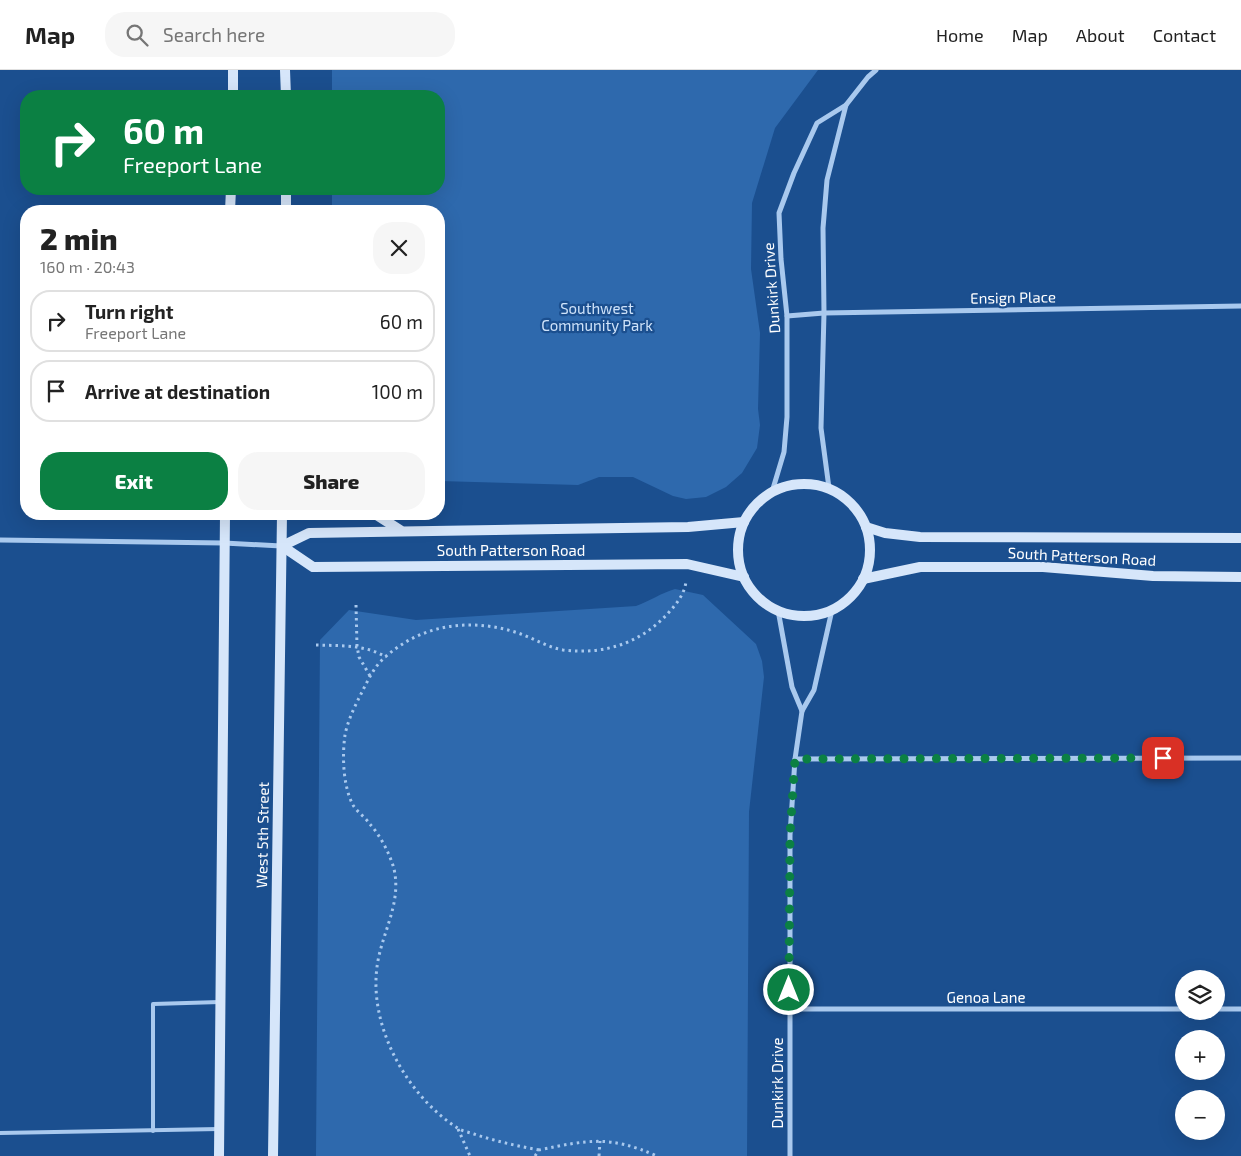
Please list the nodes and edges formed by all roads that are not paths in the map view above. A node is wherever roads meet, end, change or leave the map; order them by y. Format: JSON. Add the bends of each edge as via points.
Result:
{"nodes":[{"id":1,"x":233,"y":70,"type":"edge"},
{"id":2,"x":285,"y":70,"type":"edge"},
{"id":3,"x":876,"y":70,"type":"edge"},
{"id":4,"x":233,"y":90,"type":"edge"},
{"id":5,"x":286,"y":90,"type":"edge"},
{"id":6,"x":846,"y":105,"type":"junction"},
{"id":7,"x":1241,"y":306,"type":"edge"},
{"id":8,"x":824,"y":313,"type":"junction"},
{"id":9,"x":786,"y":316,"type":"junction"},
{"id":10,"x":829,"y":488,"type":"junction"},
{"id":11,"x":772,"y":492,"type":"junction"},
{"id":12,"x":225,"y":520,"type":"edge"},
{"id":13,"x":282,"y":520,"type":"edge"},
{"id":14,"x":384,"y":520,"type":"edge"},
{"id":15,"x":744,"y":522,"type":"junction"},
{"id":16,"x":866,"y":527,"type":"junction"},
{"id":17,"x":400,"y":530,"type":"junction"},
{"id":18,"x":1241,"y":538,"type":"edge"},
{"id":19,"x":0,"y":540,"type":"edge"},
{"id":20,"x":224,"y":544,"type":"junction"},
{"id":21,"x":282,"y":546,"type":"junction"},
{"id":22,"x":1241,"y":577,"type":"edge"},
{"id":23,"x":744,"y":578,"type":"junction"},
{"id":24,"x":863,"y":579,"type":"junction"},
{"id":25,"x":778,"y":610,"type":"junction"},
{"id":26,"x":832,"y":610,"type":"junction"},
{"id":27,"x":802,"y":711,"type":"junction"},
{"id":28,"x":1241,"y":758,"type":"edge"},
{"id":29,"x":795,"y":759,"type":"junction"},
{"id":30,"x":220,"y":1002,"type":"junction"},
{"id":31,"x":789,"y":1010,"type":"junction"},
{"id":32,"x":1175,"y":1010,"type":"edge"},
{"id":33,"x":1225,"y":1010,"type":"edge"},
{"id":34,"x":1241,"y":1010,"type":"edge"},
{"id":35,"x":218,"y":1129,"type":"junction"},
{"id":36,"x":153,"y":1131,"type":"junction"},
{"id":37,"x":0,"y":1133,"type":"edge"},
{"id":38,"x":218,"y":1156,"type":"edge"},
{"id":39,"x":273,"y":1156,"type":"edge"},
{"id":40,"x":790,"y":1156,"type":"edge"}],
"edges":[{"from":1,"to":4,"type":"street"},
{"from":2,"to":5,"type":"street"},
{"from":3,"to":6,"type":"street","name":"Dunkirk Drive"},
{"from":6,"to":8,"type":"street","name":"Dunkirk Drive","via":[[827,180],[823,228]]},
{"from":6,"to":9,"type":"street","name":"Dunkirk Drive","via":[[817,123],[779,214]]},
{"from":7,"to":8,"type":"street","name":"Ensign Place"},
{"from":8,"to":9,"type":"street","name":"Ensign Place"},
{"from":8,"to":10,"type":"street","name":"Dunkirk Drive","via":[[821,428]]},
{"from":9,"to":11,"type":"street","name":"Dunkirk Drive","via":[[787,428],[784,452]]},
{"from":10,"to":11,"type":"street","via":[[810,484],[790,485]]},
{"from":10,"to":16,"type":"street","via":[[857,510]]},
{"from":11,"to":15,"type":"street","via":[[756,504]]},
{"from":12,"to":20,"type":"street"},
{"from":13,"to":21,"type":"street","name":"West 5th Street"},
{"from":14,"to":17,"type":"street"},
{"from":15,"to":17,"type":"street","name":"South Patterson Road","via":[[688,527]]},
{"from":15,"to":23,"type":"street","via":[[739,540]]},
{"from":16,"to":18,"type":"street","name":"South Patterson Road","via":[[920,537]]},
{"from":16,"to":24,"type":"street","via":[[870,544],[869,562]]},
{"from":17,"to":21,"type":"street","name":"South Patterson Road","via":[[309,533]]},
{"from":19,"to":20,"type":"street","name":"South Patterson Road"},
{"from":20,"to":21,"type":"street","name":"South Patterson Road"},
{"from":20,"to":30,"type":"street"},
{"from":21,"to":23,"type":"street","name":"South Patterson Road","via":[[314,567],[687,564]]},
{"from":21,"to":39,"type":"street","name":"West 5th Street"},
{"from":22,"to":24,"type":"street","name":"South Patterson Road","via":[[1153,576],[1043,567],[920,567]]},
{"from":23,"to":25,"type":"street","via":[[764,602]]},
{"from":24,"to":26,"type":"street","via":[[850,597]]},
{"from":25,"to":26,"type":"street","via":[[796,615]]},
{"from":25,"to":27,"type":"street","via":[[792,687]]},
{"from":26,"to":27,"type":"street","name":"Dunkirk Drive","via":[[814,690]]},
{"from":27,"to":29,"type":"street","name":"Dunkirk Drive"},
{"from":28,"to":29,"type":"street"},
{"from":29,"to":31,"type":"street","name":"Dunkirk Drive","via":[[790,835]]},
{"from":30,"to":35,"type":"street"},
{"from":30,"to":36,"type":"lane","via":[[153,1004]]},
{"from":31,"to":32,"type":"street","name":"Genoa Lane"},
{"from":31,"to":40,"type":"street","name":"Dunkirk Drive"},
{"from":33,"to":34,"type":"street"},
{"from":35,"to":36,"type":"lane"},
{"from":35,"to":38,"type":"street"},
{"from":36,"to":37,"type":"lane"}]}
